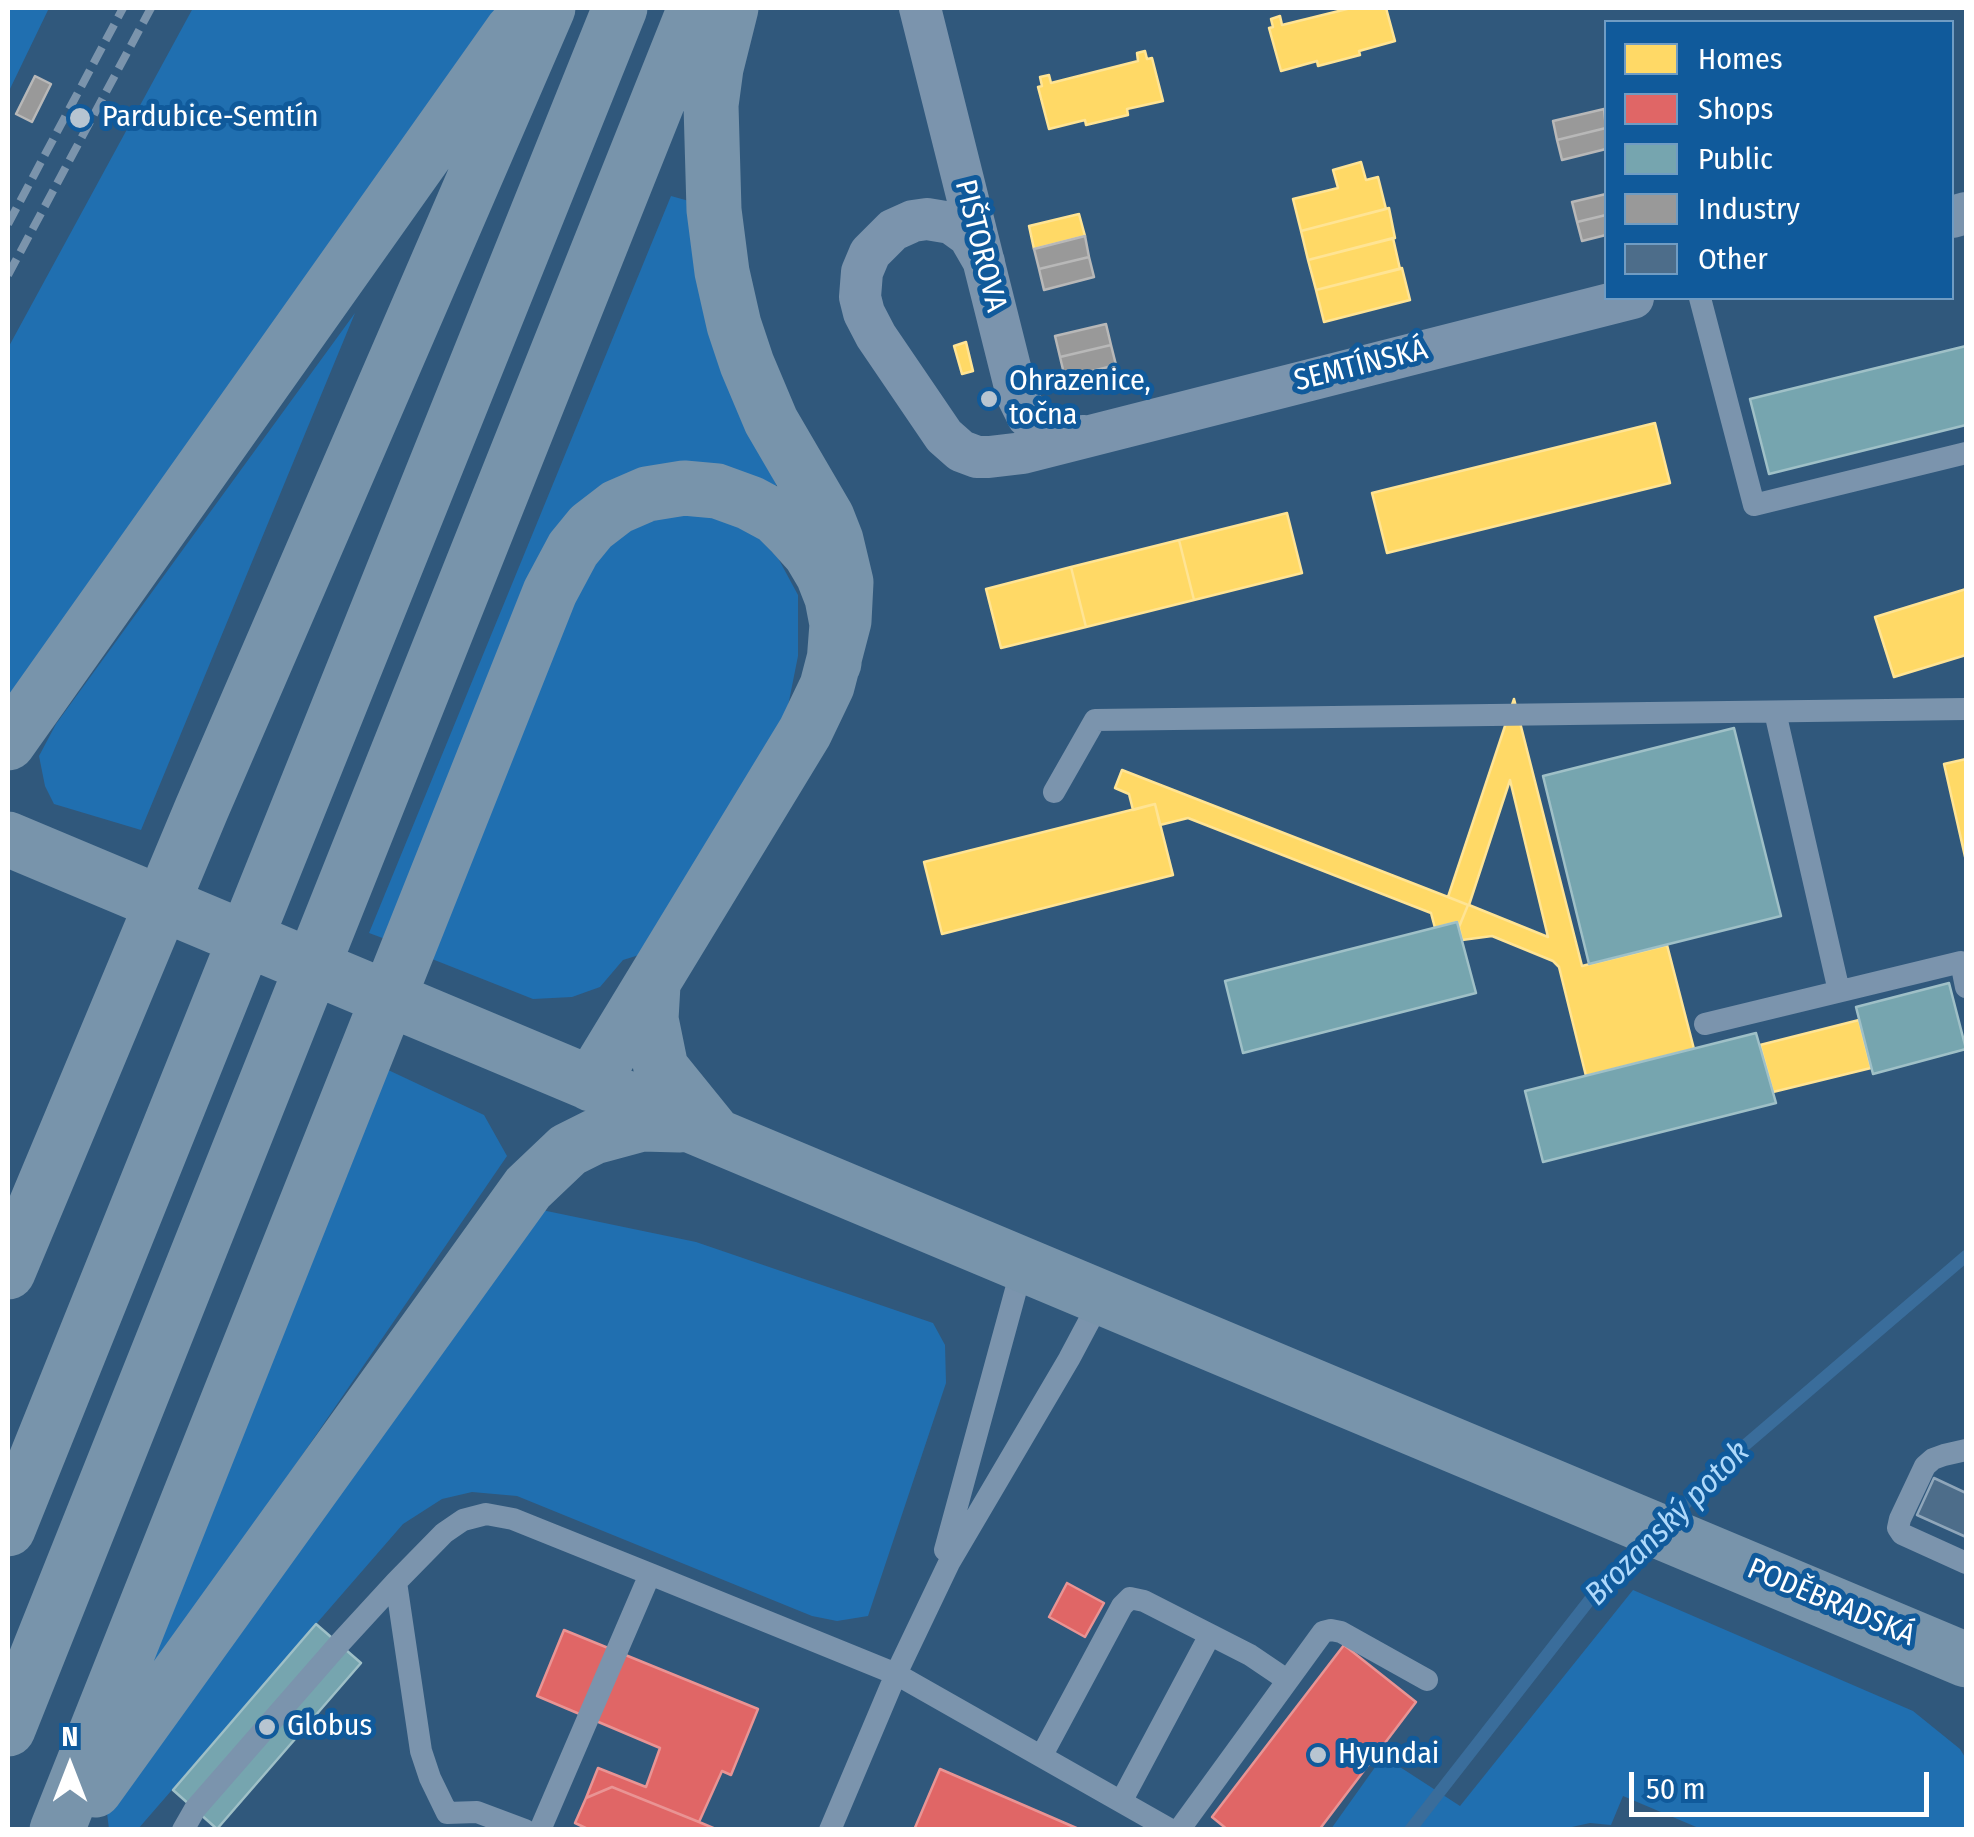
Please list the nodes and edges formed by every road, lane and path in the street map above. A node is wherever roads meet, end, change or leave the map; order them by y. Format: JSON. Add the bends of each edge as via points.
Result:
{"nodes":[{"id":1,"x":530,"y":8,"type":"edge"},
{"id":2,"x":548,"y":8,"type":"edge"},
{"id":3,"x":620,"y":8,"type":"edge"},
{"id":4,"x":694,"y":8,"type":"edge"},
{"id":5,"x":731,"y":8,"type":"edge"},
{"id":6,"x":920,"y":8,"type":"edge"},
{"id":7,"x":984,"y":262,"type":"junction"},
{"id":8,"x":1625,"y":300,"type":"edge"},
{"id":9,"x":1701,"y":300,"type":"edge"},
{"id":10,"x":1090,"y":436,"type":"junction"},
{"id":11,"x":1966,"y":452,"type":"edge"},
{"id":12,"x":834,"y":663,"type":"junction"},
{"id":13,"x":1966,"y":710,"type":"edge"},
{"id":14,"x":1775,"y":712,"type":"junction"},
{"id":15,"x":8,"y":742,"type":"edge"},
{"id":16,"x":1054,"y":792,"type":"dead end"},
{"id":17,"x":9,"y":842,"type":"edge"},
{"id":18,"x":653,"y":984,"type":"junction"},
{"id":19,"x":1966,"y":986,"type":"edge"},
{"id":20,"x":1839,"y":991,"type":"junction"},
{"id":21,"x":1705,"y":1024,"type":"dead end"},
{"id":22,"x":592,"y":1084,"type":"junction"},
{"id":23,"x":714,"y":1134,"type":"junction"},
{"id":24,"x":1023,"y":1264,"type":"junction"},
{"id":25,"x":8,"y":1272,"type":"edge"},
{"id":26,"x":1102,"y":1297,"type":"junction"},
{"id":27,"x":1966,"y":1450,"type":"edge"},
{"id":28,"x":8,"y":1529,"type":"edge"},
{"id":29,"x":1966,"y":1563,"type":"edge"},
{"id":30,"x":650,"y":1574,"type":"junction"},
{"id":31,"x":396,"y":1582,"type":"junction"},
{"id":32,"x":1834,"y":1604,"type":"junction"},
{"id":33,"x":918,"y":1624,"type":"junction"},
{"id":34,"x":1210,"y":1635,"type":"junction"},
{"id":35,"x":1966,"y":1660,"type":"edge"},
{"id":36,"x":896,"y":1674,"type":"junction"},
{"id":37,"x":1286,"y":1680,"type":"junction"},
{"id":38,"x":1427,"y":1680,"type":"dead end"},
{"id":39,"x":1966,"y":1685,"type":"edge"},
{"id":40,"x":8,"y":1728,"type":"edge"},
{"id":41,"x":1042,"y":1755,"type":"junction"},
{"id":42,"x":1122,"y":1800,"type":"junction"},
{"id":43,"x":439,"y":1821,"type":"edge"},
{"id":44,"x":57,"y":1830,"type":"edge"},
{"id":45,"x":67,"y":1830,"type":"edge"},
{"id":46,"x":183,"y":1830,"type":"edge"},
{"id":47,"x":525,"y":1830,"type":"edge"},
{"id":48,"x":540,"y":1830,"type":"edge"},
{"id":49,"x":830,"y":1830,"type":"edge"},
{"id":50,"x":1171,"y":1830,"type":"edge"},
{"id":51,"x":1180,"y":1830,"type":"edge"}],
"edges":[{"from":1,"to":15,"type":"main road"},
{"from":2,"to":25,"type":"main road"},
{"from":3,"to":28,"type":"main road"},
{"from":4,"to":40,"type":"main road"},
{"from":5,"to":12,"type":"main road","via":[[710,104],[722,272],[770,422],[827,516],[842,563],[846,604]]},
{"from":6,"to":7,"type":"street","name":"PIŠTOROVA"},
{"from":7,"to":10,"type":"street","name":"PIŠTOROVA","via":[[1028,418],[1056,435]]},
{"from":7,"to":10,"type":"street","name":"SEMTÍNSKÁ","via":[[969,236],[948,222],[913,221],[893,230],[862,272],[860,297],[876,336],[961,451],[1002,456]]},
{"from":8,"to":10,"type":"street","name":"SEMTÍNSKÁ"},
{"from":9,"to":11,"type":"lane","via":[[1754,504]]},
{"from":12,"to":18,"type":"main road","via":[[805,732]]},
{"from":12,"to":44,"type":"main road","via":[[837,624],[823,575],[792,532],[750,503],[700,489],[647,494],[617,507],[573,549],[550,592]]},
{"from":13,"to":14,"type":"lane"},
{"from":14,"to":16,"type":"lane","via":[[1094,720]]},
{"from":14,"to":20,"type":"lane"},
{"from":17,"to":22,"type":"main road"},
{"from":18,"to":22,"type":"main road"},
{"from":18,"to":23,"type":"main road","via":[[651,1018],[661,1068]]},
{"from":19,"to":20,"type":"lane","via":[[1960,962]]},
{"from":20,"to":21,"type":"lane"},
{"from":22,"to":23,"type":"main road"},
{"from":23,"to":24,"type":"main road","name":"PODĚBRADSKÁ"},
{"from":23,"to":45,"type":"main road","via":[[668,1124],[623,1128],[568,1150],[539,1175]]},
{"from":24,"to":26,"type":"main road","name":"PODĚBRADSKÁ"},
{"from":24,"to":33,"type":"lane","via":[[954,1524]]},
{"from":26,"to":32,"type":"main road","name":"PODĚBRADSKÁ"},
{"from":26,"to":33,"type":"lane"},
{"from":27,"to":29,"type":"lane","via":[[1925,1466],[1898,1528]]},
{"from":30,"to":31,"type":"lane","via":[[486,1514],[444,1533]]},
{"from":30,"to":36,"type":"lane"},
{"from":30,"to":48,"type":"lane"},
{"from":31,"to":43,"type":"lane","via":[[421,1751]]},
{"from":31,"to":46,"type":"lane"},
{"from":32,"to":35,"type":"main road","name":"PODĚBRADSKÁ"},
{"from":32,"to":39,"type":"street","via":[[1916,1648]]},
{"from":33,"to":36,"type":"lane"},
{"from":34,"to":37,"type":"lane"},
{"from":34,"to":41,"type":"lane","via":[[1130,1598]]},
{"from":34,"to":42,"type":"lane"},
{"from":36,"to":41,"type":"lane"},
{"from":36,"to":49,"type":"lane"},
{"from":37,"to":38,"type":"lane","via":[[1319,1635],[1331,1630]]},
{"from":37,"to":51,"type":"lane"},
{"from":41,"to":42,"type":"lane"},
{"from":42,"to":50,"type":"lane"},
{"from":43,"to":47,"type":"lane","via":[[478,1812]]}]}
